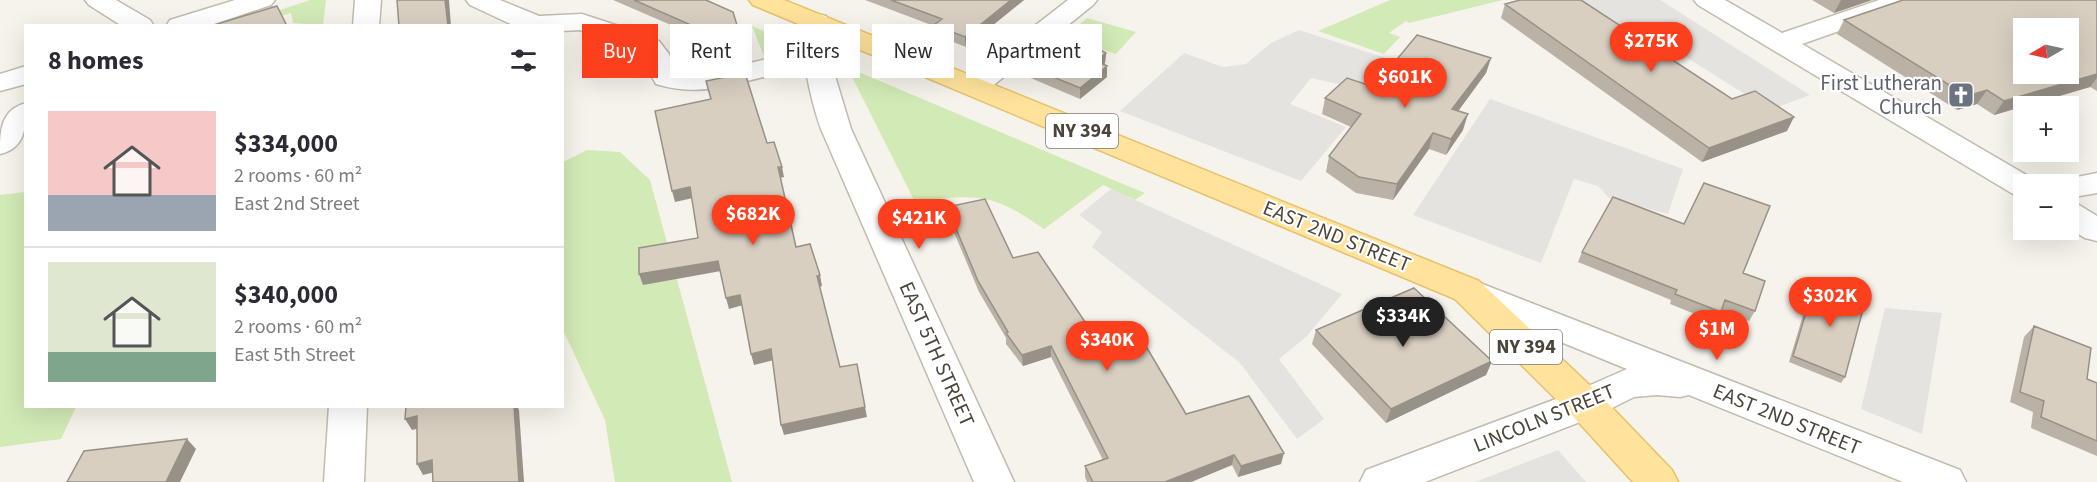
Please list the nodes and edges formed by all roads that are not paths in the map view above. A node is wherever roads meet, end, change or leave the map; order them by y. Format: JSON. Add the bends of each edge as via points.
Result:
{"nodes":[{"id":1,"x":98,"y":0,"type":"edge"},
{"id":2,"x":262,"y":0,"type":"edge"},
{"id":3,"x":369,"y":0,"type":"edge"},
{"id":4,"x":479,"y":0,"type":"edge"},
{"id":5,"x":762,"y":0,"type":"edge"},
{"id":6,"x":1084,"y":0,"type":"edge"},
{"id":7,"x":1707,"y":0,"type":"edge"},
{"id":8,"x":1904,"y":0,"type":"edge"},
{"id":9,"x":817,"y":22,"type":"joint"},
{"id":10,"x":138,"y":24,"type":"edge"},
{"id":11,"x":185,"y":24,"type":"edge"},
{"id":12,"x":366,"y":24,"type":"edge"},
{"id":13,"x":1779,"y":43,"type":"junction"},
{"id":14,"x":764,"y":70,"type":"edge"},
{"id":15,"x":24,"y":75,"type":"edge"},
{"id":16,"x":821,"y":78,"type":"edge"},
{"id":17,"x":0,"y":83,"type":"edge"},
{"id":18,"x":975,"y":86,"type":"junction"},
{"id":19,"x":24,"y":115,"type":"edge"},
{"id":20,"x":0,"y":145,"type":"edge"},
{"id":21,"x":2013,"y":181,"type":"edge"},
{"id":22,"x":2097,"y":183,"type":"edge"},
{"id":23,"x":2079,"y":186,"type":"edge"},
{"id":24,"x":2079,"y":219,"type":"edge"},
{"id":25,"x":2097,"y":230,"type":"edge"},
{"id":26,"x":1467,"y":290,"type":"junction"},
{"id":27,"x":1713,"y":389,"type":"junction"},
{"id":28,"x":1585,"y":404,"type":"junction"},
{"id":29,"x":348,"y":408,"type":"edge"},
{"id":30,"x":344,"y":482,"type":"edge"},
{"id":31,"x":994,"y":482,"type":"edge"},
{"id":32,"x":1380,"y":482,"type":"edge"},
{"id":33,"x":1658,"y":482,"type":"edge"},
{"id":34,"x":1946,"y":482,"type":"edge"}],
"edges":[{"from":1,"to":10,"type":"street"},
{"from":2,"to":11,"type":"street"},
{"from":3,"to":12,"type":"street"},
{"from":4,"to":14,"type":"street","via":[[539,24],[582,22],[634,40],[656,54],[666,78],[685,83]]},
{"from":5,"to":9,"type":"main road","name":"EAST 2ND STREET","number":"NY 394"},
{"from":6,"to":18,"type":"street"},
{"from":7,"to":13,"type":"street"},
{"from":8,"to":13,"type":"street"},
{"from":9,"to":18,"type":"main road","name":"EAST 2ND STREET","number":"NY 394"},
{"from":13,"to":21,"type":"street"},
{"from":15,"to":17,"type":"street"},
{"from":16,"to":31,"type":"street","name":"EAST 5TH STREET","via":[[836,129]]},
{"from":18,"to":26,"type":"main road","name":"EAST 2ND STREET","number":"NY 394"},
{"from":19,"to":20,"type":"street"},
{"from":22,"to":23,"type":"street"},
{"from":24,"to":25,"type":"street"},
{"from":26,"to":27,"type":"street","name":"EAST 2ND STREET"},
{"from":26,"to":28,"type":"main road","number":"NY 394"},
{"from":27,"to":28,"type":"street","name":"LINCOLN STREET","via":[[1657,381],[1629,383]]},
{"from":27,"to":34,"type":"street","name":"EAST 2ND STREET"},
{"from":28,"to":32,"type":"street","name":"LINCOLN STREET"},
{"from":28,"to":33,"type":"main road","number":"NY 394"},
{"from":29,"to":30,"type":"street"}]}
